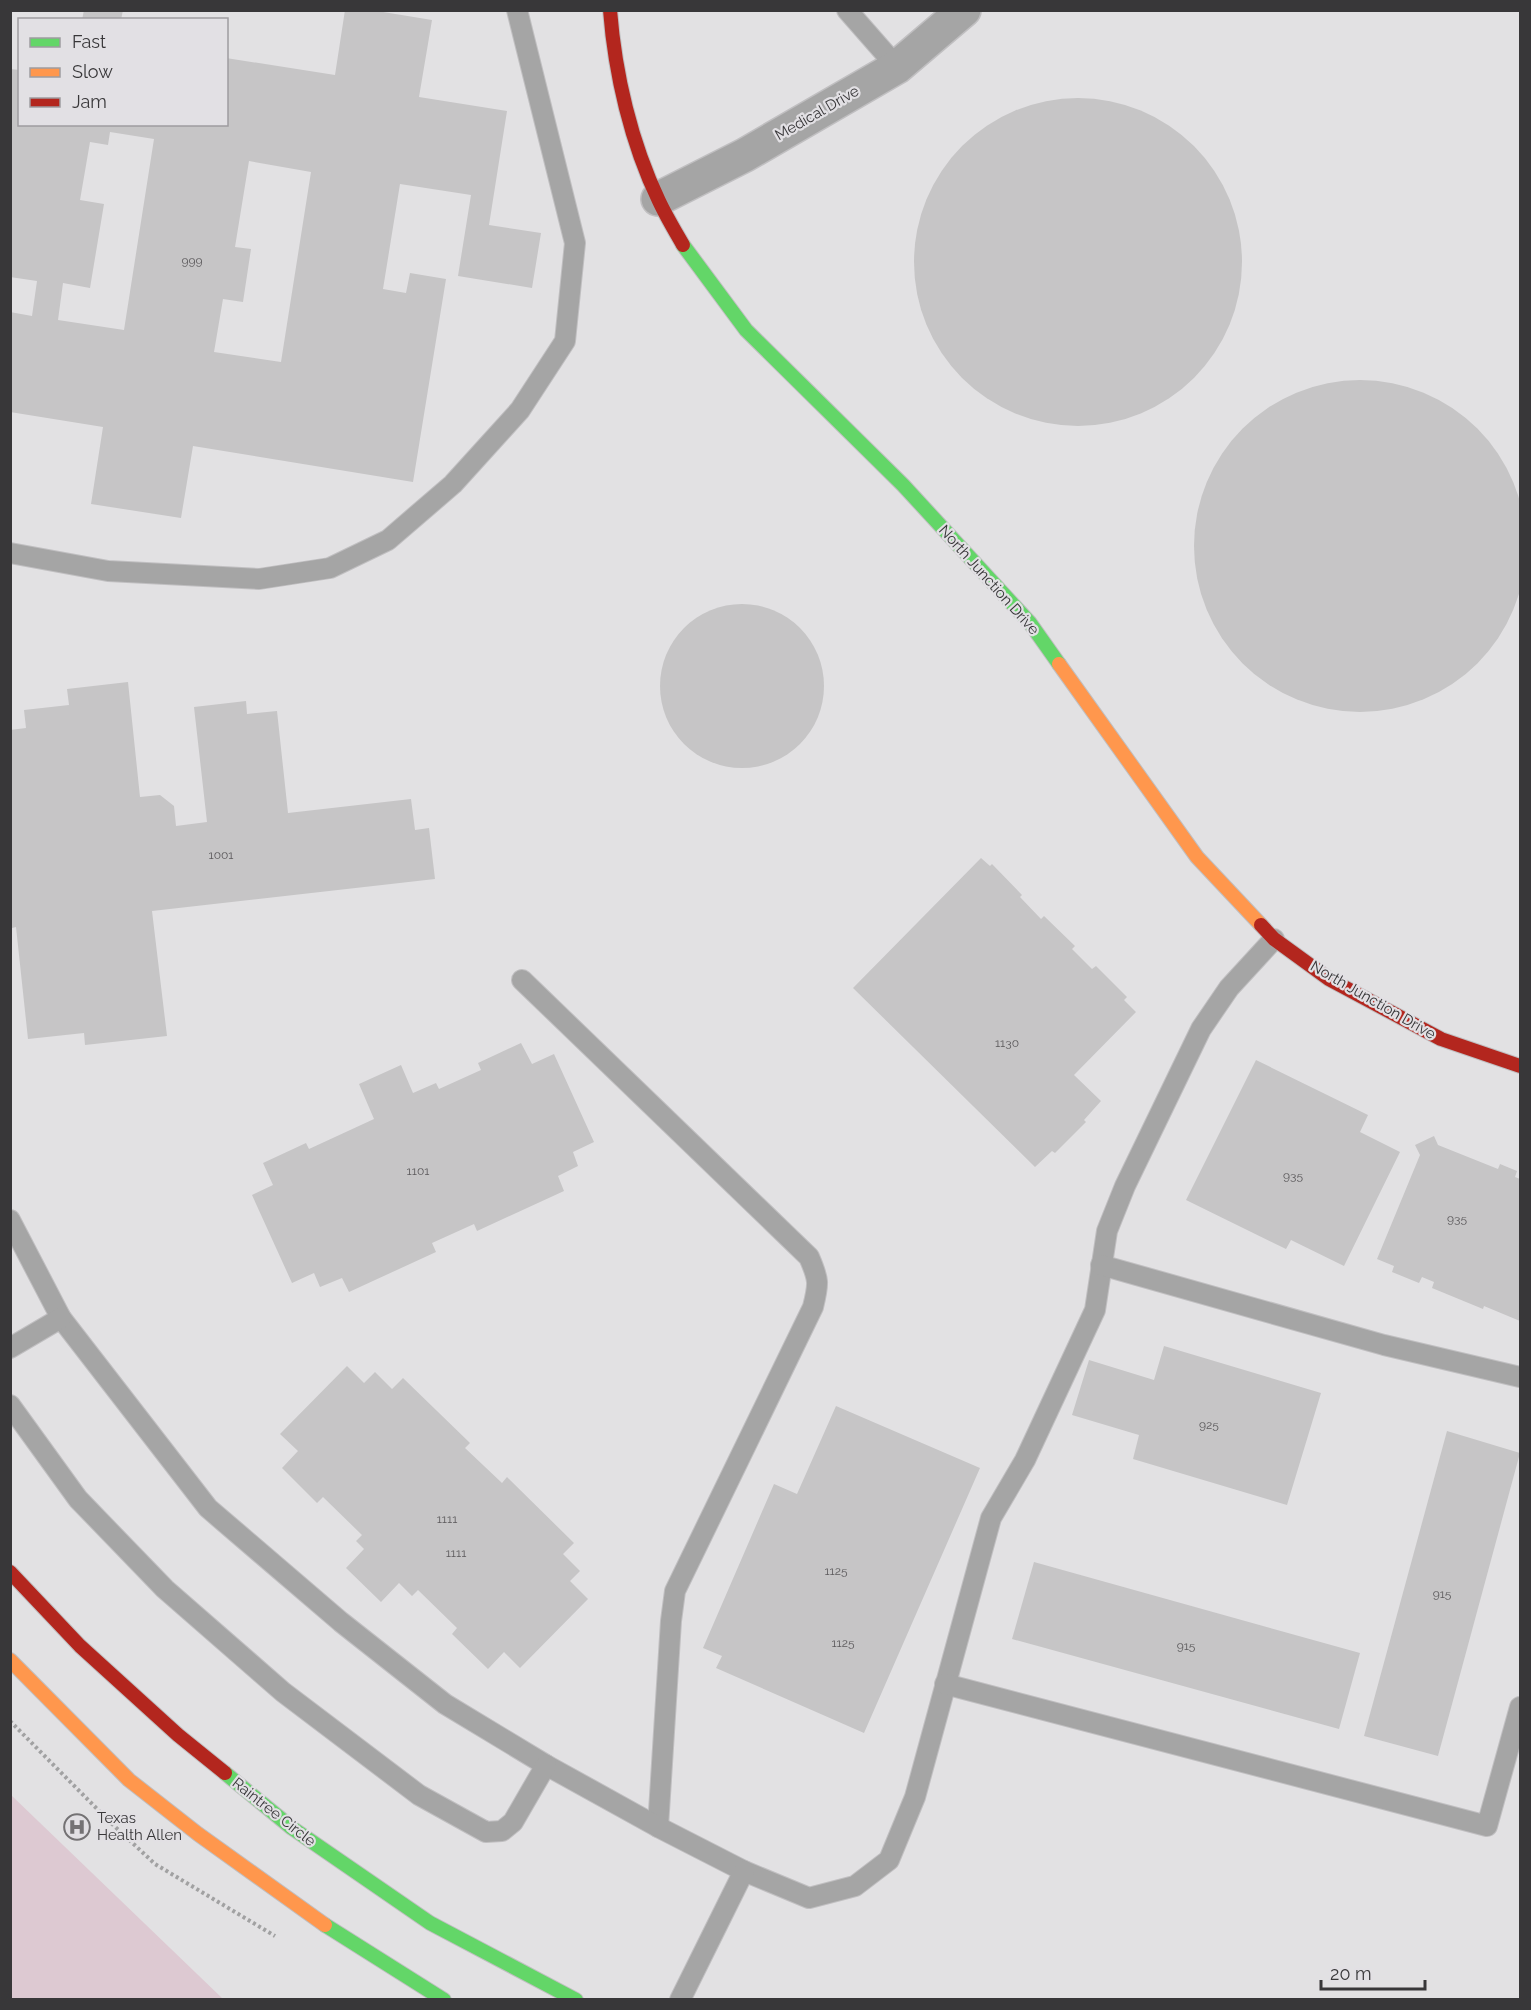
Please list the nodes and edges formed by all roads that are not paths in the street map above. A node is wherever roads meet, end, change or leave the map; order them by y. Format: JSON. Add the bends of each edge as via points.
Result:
{"nodes":[{"id":1,"x":517,"y":10,"type":"edge"},
{"id":2,"x":610,"y":10,"type":"edge"},
{"id":3,"x":847,"y":10,"type":"edge"},
{"id":4,"x":964,"y":10,"type":"edge"},
{"id":5,"x":897,"y":67,"type":"junction"},
{"id":6,"x":658,"y":199,"type":"junction"},
{"id":7,"x":10,"y":553,"type":"edge"},
{"id":8,"x":1274,"y":939,"type":"junction"},
{"id":9,"x":522,"y":980,"type":"dead end"},
{"id":10,"x":1521,"y":1066,"type":"edge"},
{"id":11,"x":10,"y":1220,"type":"edge"},
{"id":12,"x":1101,"y":1265,"type":"junction"},
{"id":13,"x":61,"y":1318,"type":"junction"},
{"id":14,"x":10,"y":1348,"type":"edge"},
{"id":15,"x":1521,"y":1377,"type":"edge"},
{"id":16,"x":10,"y":1405,"type":"edge"},
{"id":17,"x":10,"y":1572,"type":"edge"},
{"id":18,"x":10,"y":1660,"type":"edge"},
{"id":19,"x":945,"y":1684,"type":"junction"},
{"id":20,"x":1521,"y":1707,"type":"edge"},
{"id":21,"x":546,"y":1765,"type":"junction"},
{"id":22,"x":658,"y":1827,"type":"junction"},
{"id":23,"x":744,"y":1871,"type":"junction"},
{"id":24,"x":444,"y":2000,"type":"edge"},
{"id":25,"x":576,"y":2000,"type":"edge"},
{"id":26,"x":680,"y":2000,"type":"edge"}],
"edges":[{"from":1,"to":7,"type":"lane","via":[[575,243],[565,341],[520,410],[453,484],[388,540],[330,568],[259,579],[108,571]]},
{"from":2,"to":6,"type":"street","name":"North Junction Drive","via":[[622,94]]},
{"from":3,"to":5,"type":"lane"},
{"from":4,"to":5,"type":"street","name":"Medical Drive"},
{"from":5,"to":6,"type":"street","name":"Medical Drive","via":[[745,155]]},
{"from":6,"to":8,"type":"street","name":"North Junction Drive","via":[[684,248],[746,330],[903,484],[1030,623],[1197,857]]},
{"from":8,"to":10,"type":"street","name":"North Junction Drive","via":[[1329,979],[1441,1039]]},
{"from":8,"to":12,"type":"lane","via":[[1229,988],[1201,1029],[1125,1186],[1107,1231]]},
{"from":9,"to":22,"type":"lane","via":[[809,1257],[819,1285],[813,1307],[675,1590]]},
{"from":11,"to":13,"type":"lane"},
{"from":12,"to":15,"type":"lane","via":[[1384,1345]]},
{"from":12,"to":19,"type":"lane","via":[[1095,1310],[1024,1460],[991,1518]]},
{"from":13,"to":14,"type":"lane"},
{"from":13,"to":21,"type":"lane","via":[[208,1508],[340,1622],[445,1704]]},
{"from":16,"to":21,"type":"lane","via":[[78,1499],[165,1589],[284,1692],[419,1795],[486,1832],[502,1832],[513,1822]]},
{"from":17,"to":25,"type":"street","name":"Raintree Circle","via":[[80,1646],[170,1728],[292,1828],[430,1923]]},
{"from":18,"to":24,"type":"street","via":[[129,1780],[310,1916]]},
{"from":19,"to":20,"type":"lane","via":[[1487,1826]]},
{"from":19,"to":23,"type":"lane","via":[[915,1797],[890,1860],[855,1886],[809,1898]]},
{"from":21,"to":22,"type":"lane"},
{"from":22,"to":23,"type":"lane"},
{"from":23,"to":26,"type":"lane"}]}
